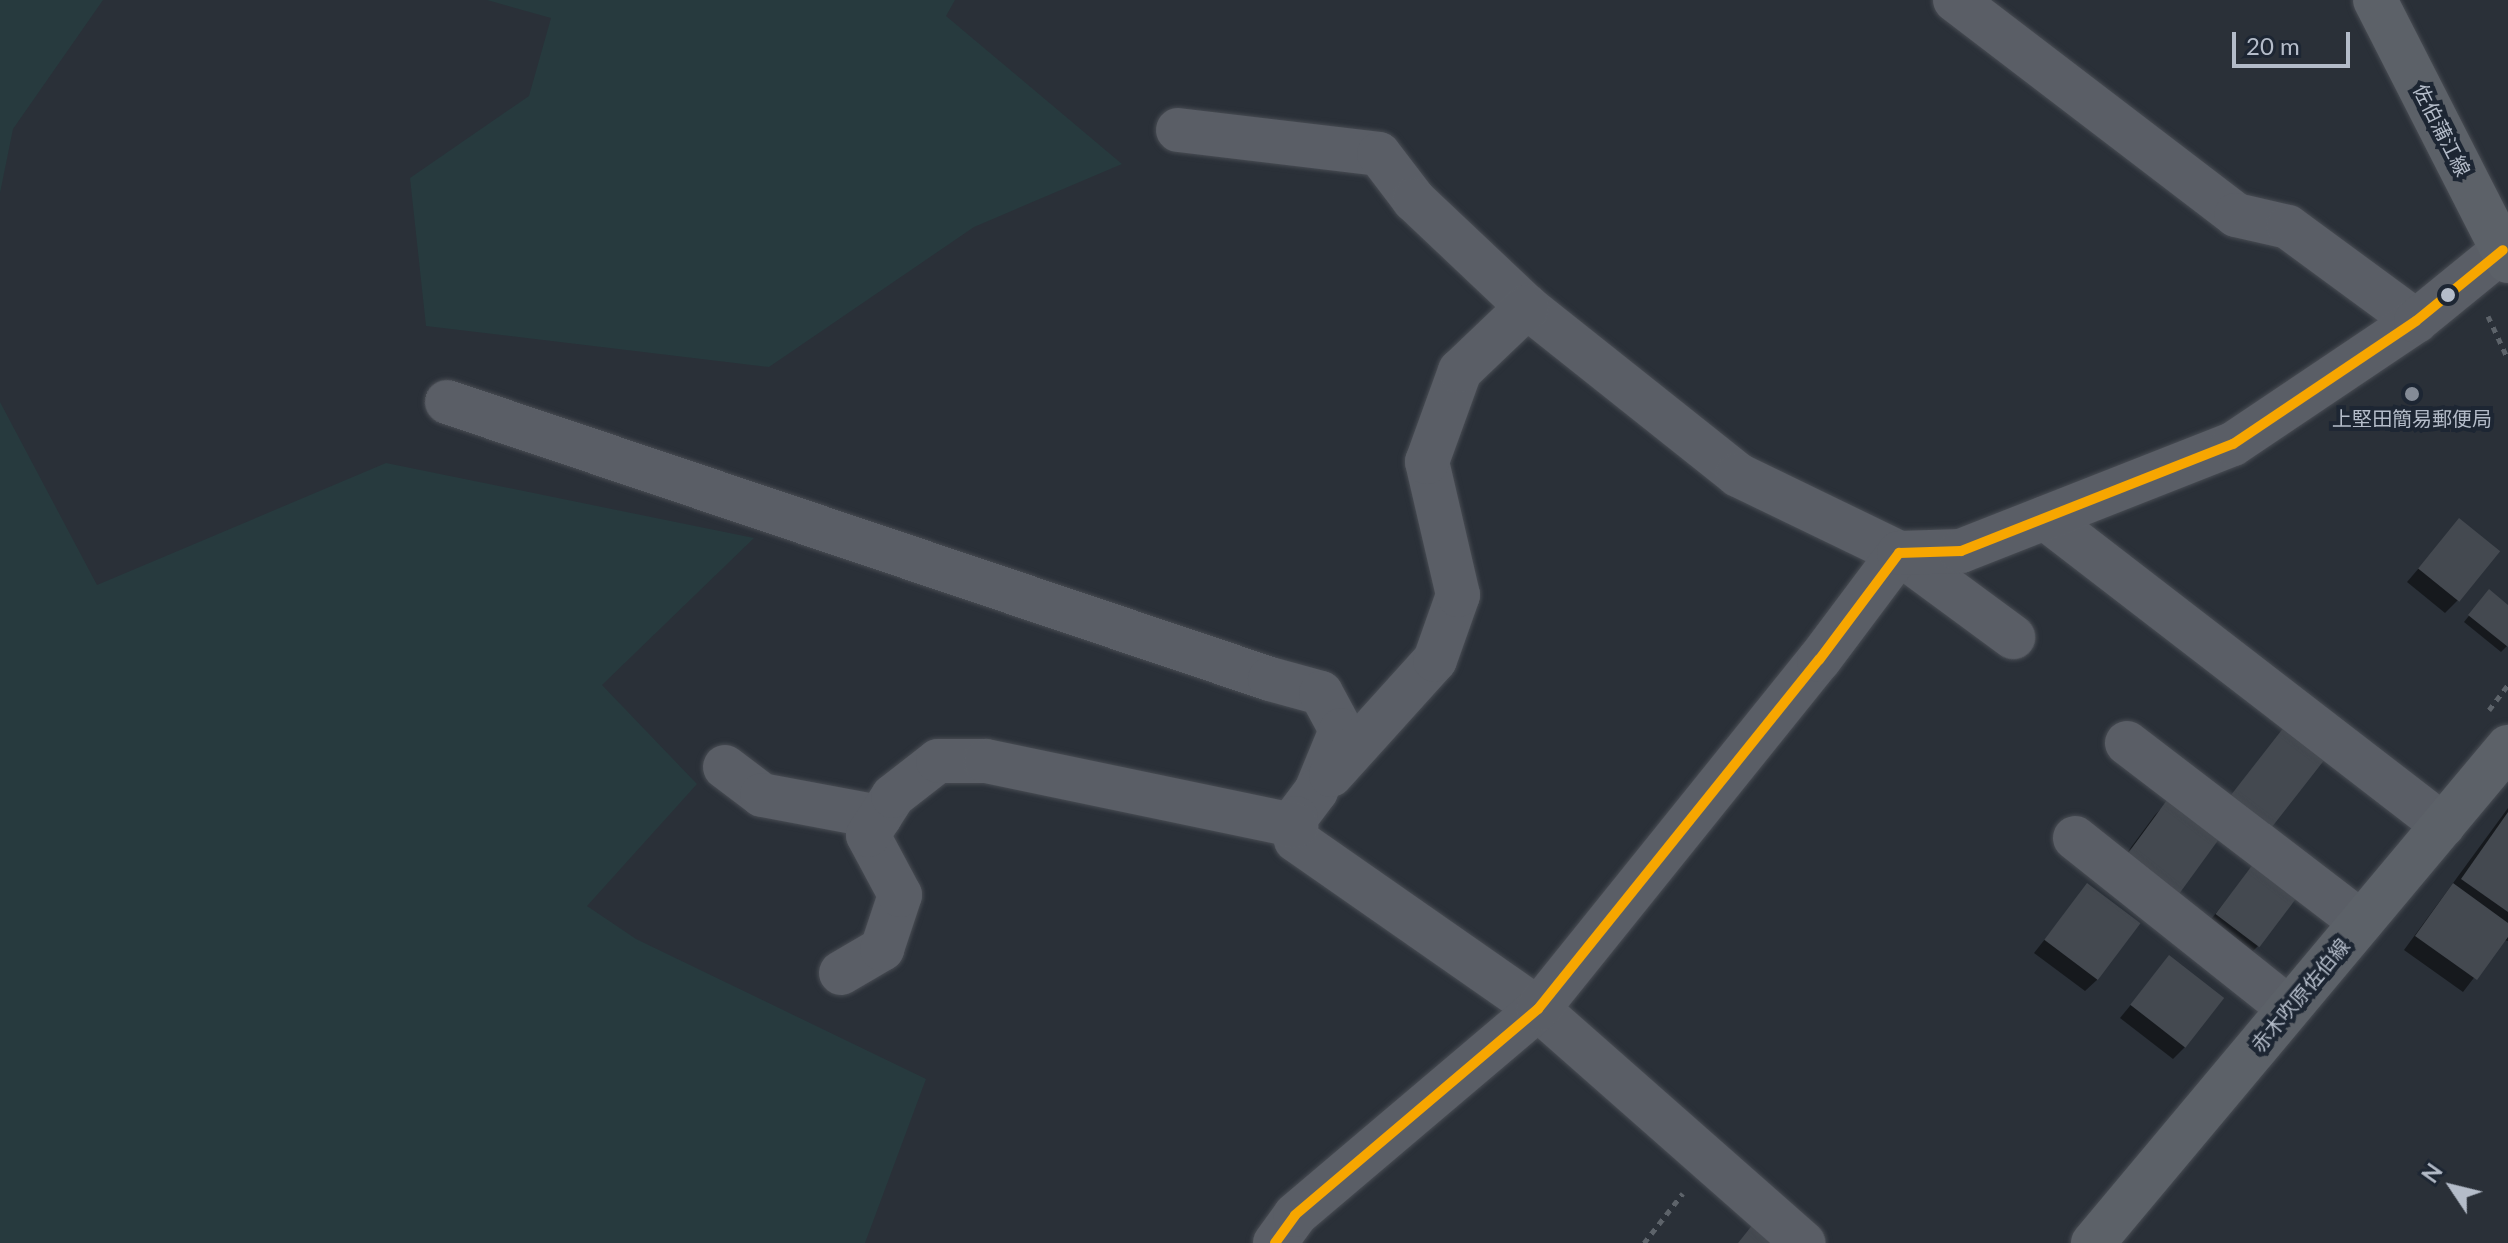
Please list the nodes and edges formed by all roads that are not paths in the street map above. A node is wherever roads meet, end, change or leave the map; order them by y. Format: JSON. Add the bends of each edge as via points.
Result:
{"nodes":[{"id":1,"x":1955,"y":0,"type":"edge"},
{"id":2,"x":2375,"y":0,"type":"edge"},
{"id":3,"x":1178,"y":130,"type":"dead end"},
{"id":4,"x":2505,"y":256,"type":"edge"},
{"id":5,"x":1527,"y":307,"type":"junction"},
{"id":6,"x":2416,"y":321,"type":"junction"},
{"id":7,"x":447,"y":402,"type":"dead end"},
{"id":8,"x":2045,"y":518,"type":"junction"},
{"id":9,"x":1899,"y":553,"type":"junction"},
{"id":10,"x":2013,"y":637,"type":"dead end"},
{"id":11,"x":2127,"y":743,"type":"dead end"},
{"id":12,"x":2508,"y":747,"type":"edge"},
{"id":13,"x":725,"y":767,"type":"dead end"},
{"id":14,"x":1306,"y":809,"type":"junction"},
{"id":15,"x":880,"y":817,"type":"junction"},
{"id":16,"x":2443,"y":825,"type":"junction"},
{"id":17,"x":2075,"y":838,"type":"dead end"},
{"id":18,"x":2361,"y":922,"type":"junction"},
{"id":19,"x":841,"y":973,"type":"dead end"},
{"id":20,"x":2289,"y":1008,"type":"junction"},
{"id":21,"x":1538,"y":1009,"type":"junction"},
{"id":22,"x":1275,"y":1243,"type":"edge"},
{"id":23,"x":1803,"y":1243,"type":"edge"},
{"id":24,"x":2093,"y":1243,"type":"edge"}],
"edges":[{"from":1,"to":6,"type":"street","via":[[2236,215],[2288,227]]},
{"from":2,"to":4,"type":"main road","name":"佐伯蒲江線"},
{"from":3,"to":5,"type":"street","via":[[1379,154],[1414,200]]},
{"from":4,"to":6,"type":"street"},
{"from":5,"to":9,"type":"street","via":[[1738,475]]},
{"from":5,"to":14,"type":"street","via":[[1460,371],[1427,462],[1458,595],[1435,660]]},
{"from":6,"to":8,"type":"street","via":[[2233,444]]},
{"from":7,"to":14,"type":"street","via":[[1321,693],[1341,730]]},
{"from":8,"to":9,"type":"street","via":[[1961,551]]},
{"from":8,"to":16,"type":"street"},
{"from":9,"to":10,"type":"street"},
{"from":9,"to":21,"type":"street"},
{"from":11,"to":18,"type":"street"},
{"from":12,"to":16,"type":"main road","name":"赤木吹原佐伯線"},
{"from":13,"to":15,"type":"street","via":[[762,795]]},
{"from":14,"to":15,"type":"street","via":[[986,761],[938,761],[893,796]]},
{"from":14,"to":21,"type":"street","via":[[1296,840]]},
{"from":15,"to":19,"type":"street","via":[[868,835],[900,895],[882,949]]},
{"from":16,"to":18,"type":"main road","name":"赤木吹原佐伯線"},
{"from":17,"to":20,"type":"street"},
{"from":18,"to":20,"type":"main road","name":"赤木吹原佐伯線"},
{"from":20,"to":24,"type":"main road","name":"赤木吹原佐伯線"},
{"from":21,"to":22,"type":"street","via":[[1295,1215]]},
{"from":21,"to":23,"type":"street"}]}
